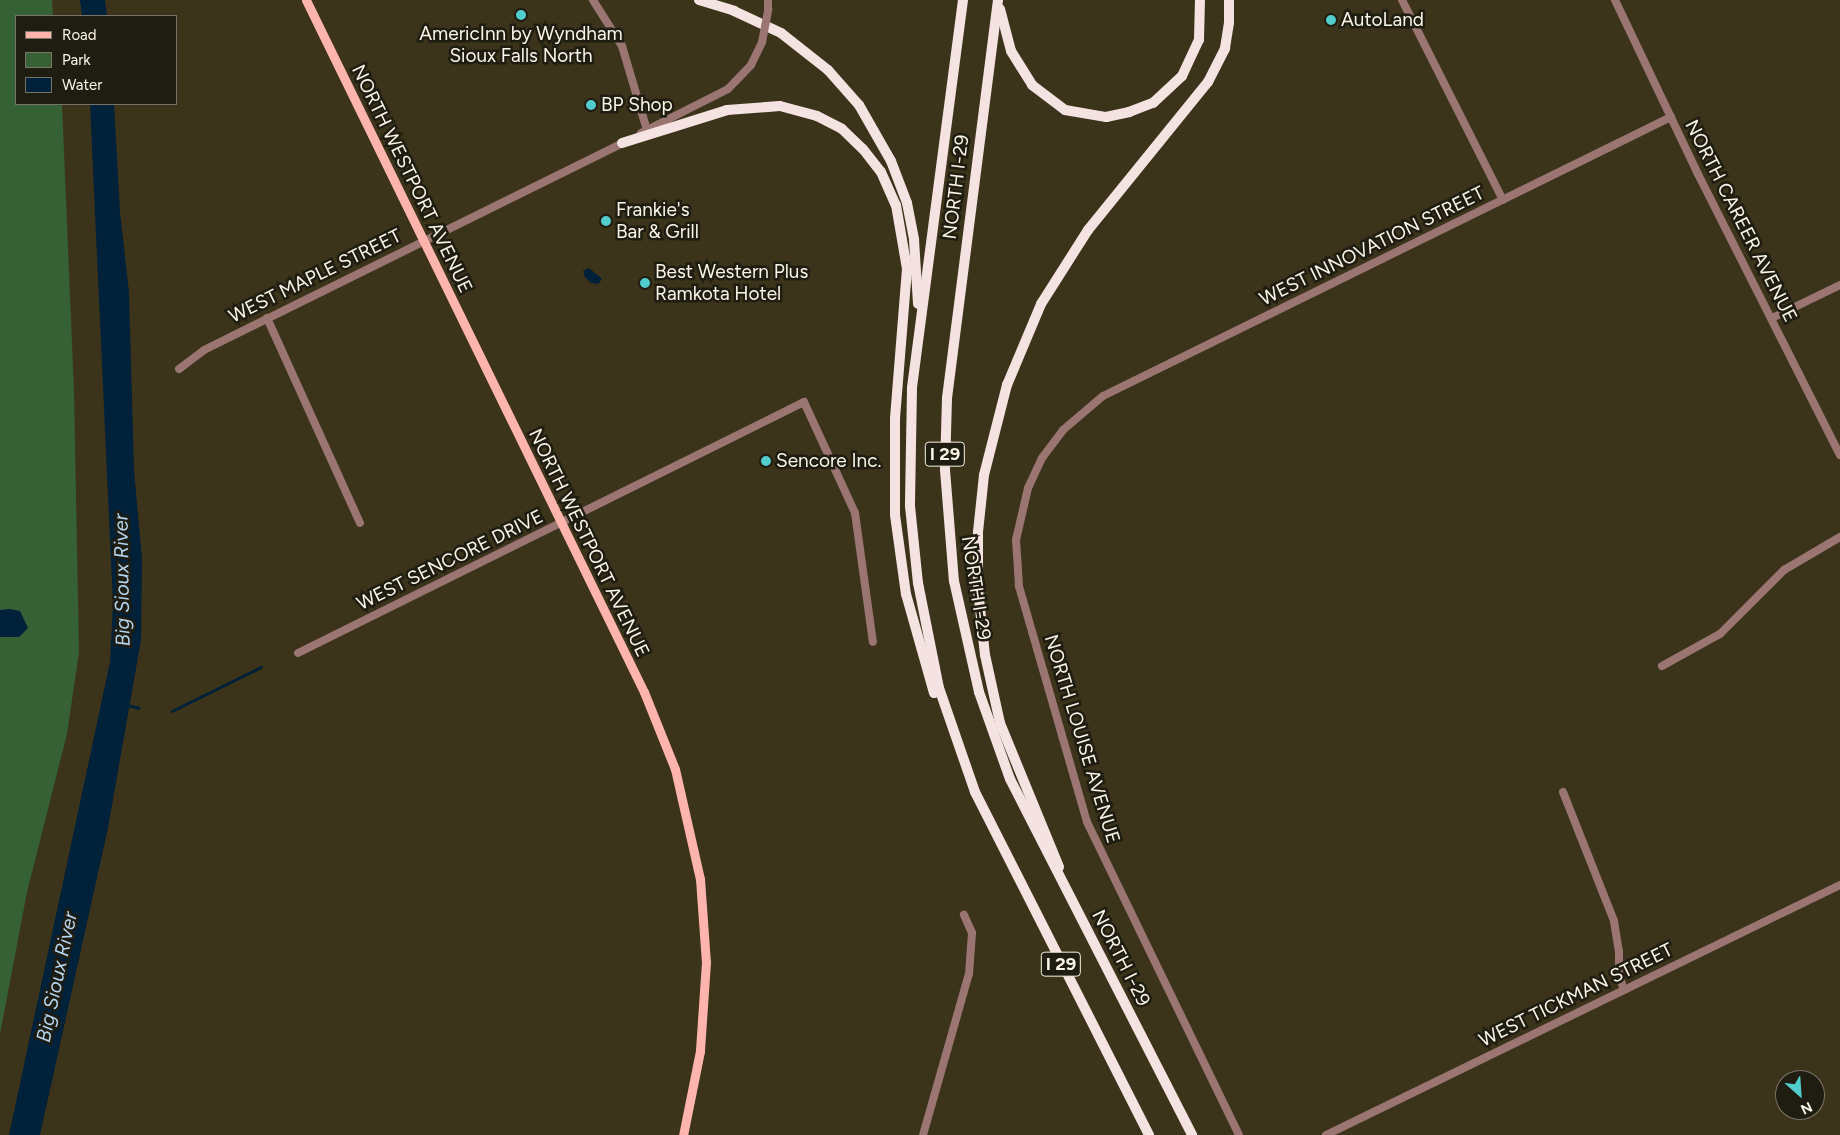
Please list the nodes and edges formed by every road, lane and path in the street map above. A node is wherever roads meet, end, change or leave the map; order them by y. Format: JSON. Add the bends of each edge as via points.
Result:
{"nodes":[{"id":1,"x":306,"y":0,"type":"edge"},
{"id":2,"x":593,"y":0,"type":"edge"},
{"id":3,"x":699,"y":0,"type":"edge"},
{"id":4,"x":768,"y":0,"type":"edge"},
{"id":5,"x":963,"y":0,"type":"edge"},
{"id":6,"x":1200,"y":0,"type":"edge"},
{"id":7,"x":1229,"y":0,"type":"edge"},
{"id":8,"x":1402,"y":0,"type":"edge"},
{"id":9,"x":1615,"y":0,"type":"edge"},
{"id":10,"x":998,"y":1,"type":"edge"},
{"id":11,"x":1671,"y":117,"type":"junction"},
{"id":12,"x":647,"y":133,"type":"junction"},
{"id":13,"x":622,"y":142,"type":"joint"},
{"id":14,"x":1503,"y":200,"type":"junction"},
{"id":15,"x":424,"y":241,"type":"junction"},
{"id":16,"x":1839,"y":289,"type":"edge"},
{"id":17,"x":267,"y":318,"type":"junction"},
{"id":18,"x":1772,"y":318,"type":"junction"},
{"id":19,"x":914,"y":364,"type":"junction"},
{"id":20,"x":179,"y":369,"type":"dead end"},
{"id":21,"x":1089,"y":406,"type":"joint"},
{"id":22,"x":1840,"y":455,"type":"edge"},
{"id":23,"x":360,"y":522,"type":"dead end"},
{"id":24,"x":561,"y":523,"type":"junction"},
{"id":25,"x":1840,"y":537,"type":"edge"},
{"id":26,"x":873,"y":642,"type":"dead end"},
{"id":27,"x":298,"y":653,"type":"dead end"},
{"id":28,"x":1662,"y":666,"type":"dead end"},
{"id":29,"x":945,"y":708,"type":"junction"},
{"id":30,"x":1563,"y":792,"type":"dead end"},
{"id":31,"x":1840,"y":885,"type":"edge"},
{"id":32,"x":1065,"y":887,"type":"junction"},
{"id":33,"x":964,"y":915,"type":"dead end"},
{"id":34,"x":1624,"y":990,"type":"junction"},
{"id":35,"x":682,"y":1135,"type":"edge"},
{"id":36,"x":923,"y":1135,"type":"edge"},
{"id":37,"x":1149,"y":1135,"type":"edge"},
{"id":38,"x":1192,"y":1135,"type":"edge"},
{"id":39,"x":1239,"y":1135,"type":"edge"},
{"id":40,"x":1326,"y":1135,"type":"edge"}],
"edges":[{"from":1,"to":15,"type":"main road","name":"NORTH WESTPORT AVENUE"},
{"from":2,"to":12,"type":"street","via":[[622,46]]},
{"from":3,"to":19,"type":"highway","via":[[747,16],[797,44],[844,87],[880,136],[901,184],[914,240],[918,298]]},
{"from":4,"to":12,"type":"street","bridge":true,"via":[[762,42],[751,64],[728,89]]},
{"from":5,"to":19,"type":"highway","name":"NORTH I-29","number":"I 29"},
{"from":6,"to":10,"type":"highway","via":[[1198,40],[1182,76],[1153,103],[1106,117],[1065,110],[1032,85],[1011,51]]},
{"from":7,"to":32,"type":"highway","via":[[1225,48],[1208,82],[1088,230],[1041,304],[1007,384],[984,475],[978,532],[978,589],[988,671],[1008,744],[1055,851]]},
{"from":8,"to":14,"type":"street"},
{"from":9,"to":11,"type":"street","name":"NORTH CAREER AVENUE"},
{"from":10,"to":32,"type":"highway","name":"NORTH I-29","number":"I 29","via":[[951,355],[946,429],[948,528],[960,616],[987,718],[1014,788]]},
{"from":11,"to":14,"type":"street","name":"WEST INNOVATION STREET"},
{"from":11,"to":18,"type":"street","name":"NORTH CAREER AVENUE"},
{"from":12,"to":13,"type":"highway"},
{"from":12,"to":29,"type":"highway","via":[[747,106],[797,109],[829,121],[854,139],[888,184],[900,222],[907,278],[894,428],[896,525],[906,594],[924,662],[935,695]]},
{"from":13,"to":15,"type":"street","name":"WEST MAPLE STREET"},
{"from":14,"to":21,"type":"street","name":"WEST INNOVATION STREET","via":[[1118,387]]},
{"from":15,"to":17,"type":"street","name":"WEST MAPLE STREET"},
{"from":15,"to":24,"type":"main road","name":"NORTH WESTPORT AVENUE"},
{"from":16,"to":18,"type":"street"},
{"from":17,"to":20,"type":"street","name":"WEST MAPLE STREET","via":[[197,354]]},
{"from":17,"to":23,"type":"street"},
{"from":18,"to":22,"type":"street","name":"NORTH CAREER AVENUE"},
{"from":19,"to":29,"type":"highway","name":"NORTH I-29","number":"I 29","via":[[909,463],[912,532],[926,633]]},
{"from":21,"to":39,"type":"street","name":"NORTH LOUISE AVENUE","via":[[1052,444],[1028,488],[1016,540],[1019,586],[1091,834]]},
{"from":24,"to":26,"type":"street","name":"WEST SENCORE DRIVE","via":[[804,402],[855,514]]},
{"from":24,"to":27,"type":"street","name":"WEST SENCORE DRIVE"},
{"from":24,"to":35,"type":"main road","name":"NORTH WESTPORT AVENUE","via":[[661,731],[693,839],[704,919],[704,1007],[700,1051]]},
{"from":25,"to":28,"type":"street","via":[[1784,570],[1720,634]]},
{"from":29,"to":37,"type":"highway","name":"NORTH I-29","number":"I 29","via":[[994,834]]},
{"from":30,"to":34,"type":"street","via":[[1614,921],[1620,951],[1618,976]]},
{"from":31,"to":34,"type":"street","name":"WEST TICKMAN STREET"},
{"from":32,"to":38,"type":"highway","name":"NORTH I-29","number":"I 29"},
{"from":33,"to":36,"type":"street","via":[[972,933],[969,974]]},
{"from":34,"to":40,"type":"street","name":"WEST TICKMAN STREET"}]}
